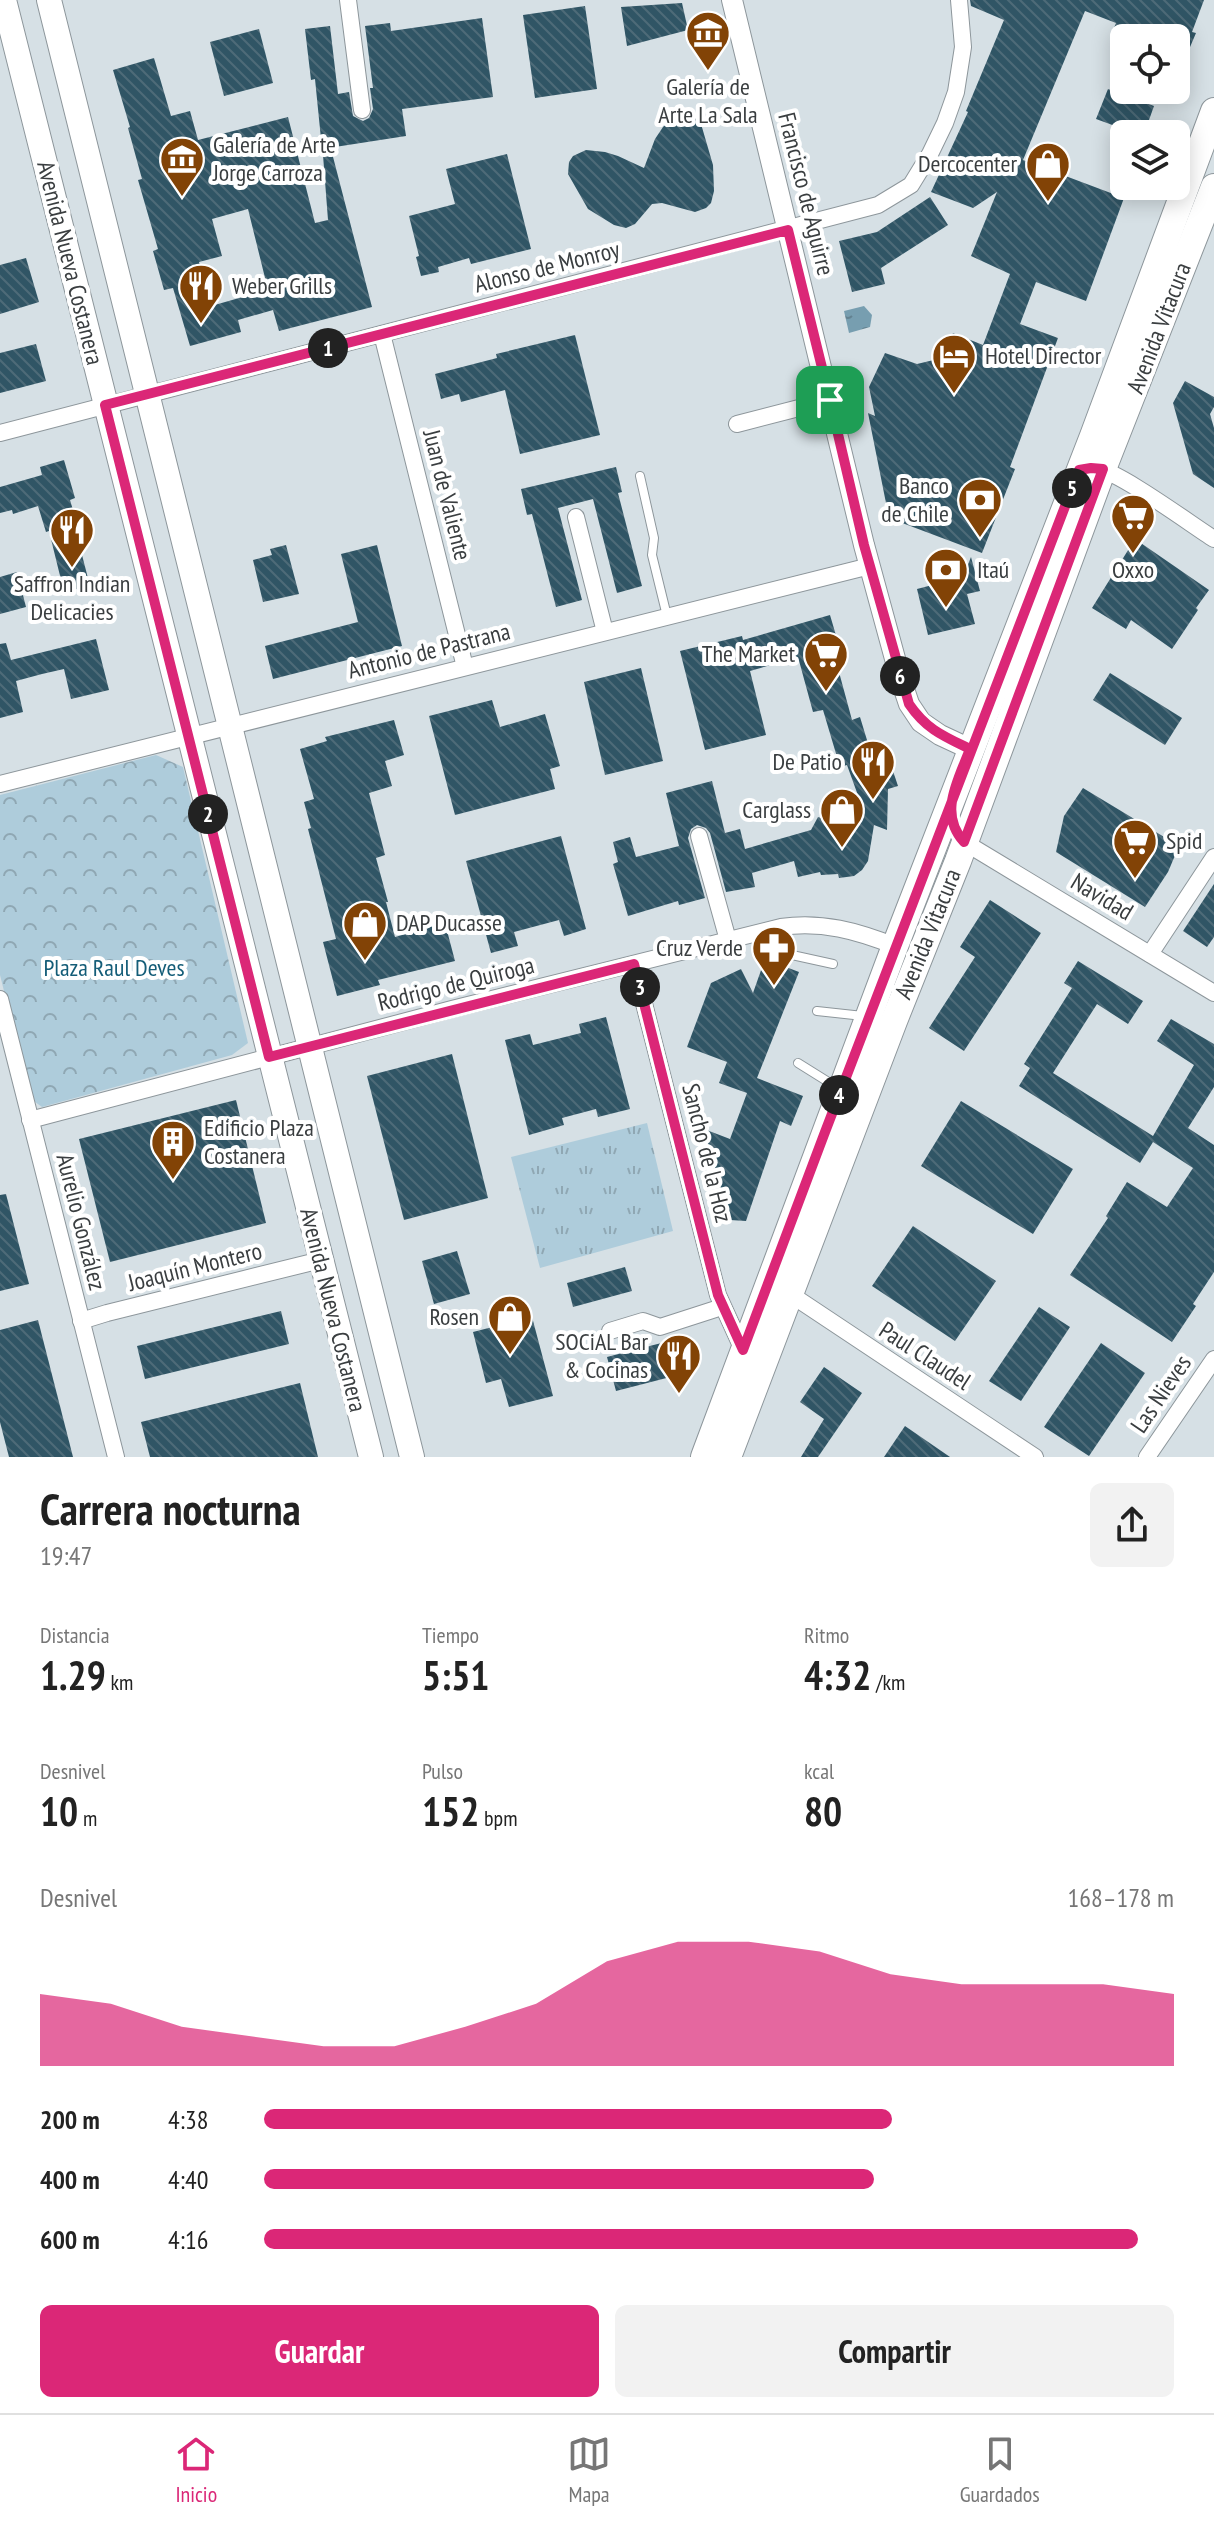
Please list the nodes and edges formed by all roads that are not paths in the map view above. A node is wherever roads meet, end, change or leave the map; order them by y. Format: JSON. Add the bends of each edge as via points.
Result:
{"nodes":[{"id":1,"x":4,"y":0,"type":"edge"},
{"id":2,"x":49,"y":0,"type":"edge"},
{"id":3,"x":348,"y":0,"type":"edge"},
{"id":4,"x":732,"y":0,"type":"edge"},
{"id":5,"x":959,"y":0,"type":"edge"},
{"id":6,"x":362,"y":110,"type":"dead end"},
{"id":7,"x":1214,"y":111,"type":"edge"},
{"id":8,"x":1214,"y":187,"type":"edge"},
{"id":9,"x":1207,"y":228,"type":"edge"},
{"id":10,"x":788,"y":230,"type":"junction"},
{"id":11,"x":382,"y":334,"type":"junction"},
{"id":12,"x":147,"y":395,"type":"junction"},
{"id":13,"x":830,"y":400,"type":"junction"},
{"id":14,"x":105,"y":405,"type":"junction"},
{"id":15,"x":737,"y":424,"type":"dead end"},
{"id":16,"x":0,"y":433,"type":"edge"},
{"id":17,"x":1091,"y":470,"type":"junction"},
{"id":18,"x":640,"y":476,"type":"dead end"},
{"id":19,"x":576,"y":517,"type":"dead end"},
{"id":20,"x":1214,"y":539,"type":"edge"},
{"id":21,"x":870,"y":566,"type":"junction"},
{"id":22,"x":667,"y":616,"type":"junction"},
{"id":23,"x":605,"y":632,"type":"junction"},
{"id":24,"x":465,"y":667,"type":"junction"},
{"id":25,"x":230,"y":726,"type":"junction"},
{"id":26,"x":188,"y":737,"type":"junction"},
{"id":27,"x":970,"y":749,"type":"junction"},
{"id":28,"x":0,"y":784,"type":"edge"},
{"id":29,"x":951,"y":801,"type":"junction"},
{"id":30,"x":699,"y":836,"type":"dead end"},
{"id":31,"x":964,"y":842,"type":"junction"},
{"id":32,"x":1214,"y":857,"type":"edge"},
{"id":33,"x":778,"y":927,"type":"junction"},
{"id":34,"x":728,"y":940,"type":"junction"},
{"id":35,"x":895,"y":946,"type":"junction"},
{"id":36,"x":1150,"y":954,"type":"junction"},
{"id":37,"x":634,"y":964,"type":"junction"},
{"id":38,"x":833,"y":964,"type":"dead end"},
{"id":39,"x":1214,"y":993,"type":"edge"},
{"id":40,"x":0,"y":999,"type":"edge"},
{"id":41,"x":817,"y":1011,"type":"dead end"},
{"id":42,"x":868,"y":1017,"type":"junction"},
{"id":43,"x":309,"y":1046,"type":"junction"},
{"id":44,"x":269,"y":1057,"type":"junction"},
{"id":45,"x":798,"y":1063,"type":"dead end"},
{"id":46,"x":841,"y":1089,"type":"junction"},
{"id":47,"x":30,"y":1120,"type":"junction"},
{"id":48,"x":321,"y":1260,"type":"junction"},
{"id":49,"x":790,"y":1294,"type":"junction"},
{"id":50,"x":722,"y":1307,"type":"junction"},
{"id":51,"x":81,"y":1321,"type":"junction"},
{"id":52,"x":610,"y":1331,"type":"dead end"},
{"id":53,"x":743,"y":1350,"type":"junction"},
{"id":54,"x":1214,"y":1359,"type":"edge"},
{"id":55,"x":116,"y":1457,"type":"edge"},
{"id":56,"x":371,"y":1457,"type":"edge"},
{"id":57,"x":412,"y":1457,"type":"edge"},
{"id":58,"x":704,"y":1457,"type":"edge"},
{"id":59,"x":728,"y":1457,"type":"edge"},
{"id":60,"x":1035,"y":1457,"type":"edge"},
{"id":61,"x":1147,"y":1457,"type":"edge"}],
"edges":[{"from":1,"to":14,"type":"main road","name":"Avenida Nueva Costanera"},
{"from":2,"to":12,"type":"main road","name":"Avenida Nueva Costanera"},
{"from":3,"to":6,"type":"street"},
{"from":4,"to":10,"type":"street","name":"Francisco de Aguirre"},
{"from":5,"to":10,"type":"street","name":"Alonso de Monroy","via":[[963,47],[956,92],[911,185],[878,205]]},
{"from":7,"to":17,"type":"main road","name":"Avenida Vitacura"},
{"from":8,"to":9,"type":"main road","name":"Avenida Vitacura"},
{"from":9,"to":17,"type":"main road","name":"Avenida Vitacura"},
{"from":10,"to":11,"type":"street","name":"Alonso de Monroy"},
{"from":10,"to":13,"type":"street","name":"Francisco de Aguirre"},
{"from":11,"to":12,"type":"street","name":"Alonso de Monroy"},
{"from":11,"to":24,"type":"street","name":"Juan de Valiente"},
{"from":12,"to":14,"type":"street","name":"Alonso de Monroy"},
{"from":12,"to":25,"type":"main road","name":"Avenida Nueva Costanera"},
{"from":13,"to":15,"type":"street"},
{"from":13,"to":21,"type":"street","name":"Francisco de Aguirre"},
{"from":14,"to":16,"type":"street","name":"Alonso de Monroy"},
{"from":14,"to":26,"type":"main road","name":"Avenida Nueva Costanera"},
{"from":17,"to":20,"type":"street"},
{"from":17,"to":27,"type":"main road","name":"Avenida Vitacura"},
{"from":17,"to":31,"type":"main road","name":"Avenida Vitacura"},
{"from":18,"to":22,"type":"lane"},
{"from":19,"to":23,"type":"street"},
{"from":21,"to":22,"type":"street","name":"Antonio de Pastrana"},
{"from":21,"to":27,"type":"street","name":"Francisco de Aguirre","via":[[909,704],[921,722]]},
{"from":22,"to":23,"type":"street","name":"Antonio de Pastrana"},
{"from":23,"to":24,"type":"street","name":"Antonio de Pastrana"},
{"from":24,"to":25,"type":"street","name":"Antonio de Pastrana"},
{"from":25,"to":26,"type":"street","name":"Antonio de Pastrana"},
{"from":25,"to":43,"type":"main road","name":"Avenida Nueva Costanera"},
{"from":26,"to":28,"type":"street","name":"Antonio de Pastrana"},
{"from":26,"to":44,"type":"main road","name":"Avenida Nueva Costanera"},
{"from":27,"to":29,"type":"main road","name":"Avenida Vitacura"},
{"from":29,"to":31,"type":"main road","via":[[952,824]]},
{"from":29,"to":35,"type":"main road","name":"Avenida Vitacura"},
{"from":30,"to":34,"type":"street"},
{"from":31,"to":36,"type":"street","name":"Navidad"},
{"from":31,"to":49,"type":"main road","name":"Avenida Vitacura"},
{"from":32,"to":36,"type":"street"},
{"from":33,"to":34,"type":"street","name":"Rodrigo de Quiroga"},
{"from":33,"to":35,"type":"street","name":"Rodrigo de Quiroga","via":[[838,928]]},
{"from":33,"to":38,"type":"lane","via":[[792,955]]},
{"from":34,"to":37,"type":"street","name":"Rodrigo de Quiroga"},
{"from":35,"to":42,"type":"main road","name":"Avenida Vitacura"},
{"from":36,"to":39,"type":"street","name":"Navidad"},
{"from":37,"to":43,"type":"street","name":"Rodrigo de Quiroga"},
{"from":37,"to":50,"type":"street","name":"Sancho de la Hoz"},
{"from":40,"to":47,"type":"street","name":"Aurelio González"},
{"from":41,"to":42,"type":"lane"},
{"from":42,"to":46,"type":"main road","name":"Avenida Vitacura"},
{"from":43,"to":44,"type":"street","name":"Rodrigo de Quiroga"},
{"from":43,"to":57,"type":"main road","name":"Avenida Nueva Costanera"},
{"from":44,"to":47,"type":"street","name":"Rodrigo de Quiroga"},
{"from":44,"to":48,"type":"main road","name":"Avenida Nueva Costanera"},
{"from":45,"to":46,"type":"lane"},
{"from":46,"to":53,"type":"main road","name":"Avenida Vitacura"},
{"from":47,"to":51,"type":"street","name":"Aurelio González"},
{"from":48,"to":51,"type":"street","name":"Joaquín Montero"},
{"from":48,"to":56,"type":"main road","name":"Avenida Nueva Costanera"},
{"from":49,"to":59,"type":"main road","name":"Avenida Vitacura"},
{"from":49,"to":60,"type":"street","name":"Paul Claudel"},
{"from":50,"to":52,"type":"street","via":[[660,1327],[643,1321]]},
{"from":50,"to":53,"type":"street","name":"Sancho de la Hoz"},
{"from":51,"to":55,"type":"street","name":"Aurelio González"},
{"from":53,"to":58,"type":"main road","name":"Avenida Vitacura"},
{"from":54,"to":61,"type":"street","name":"Las Nieves"}]}
